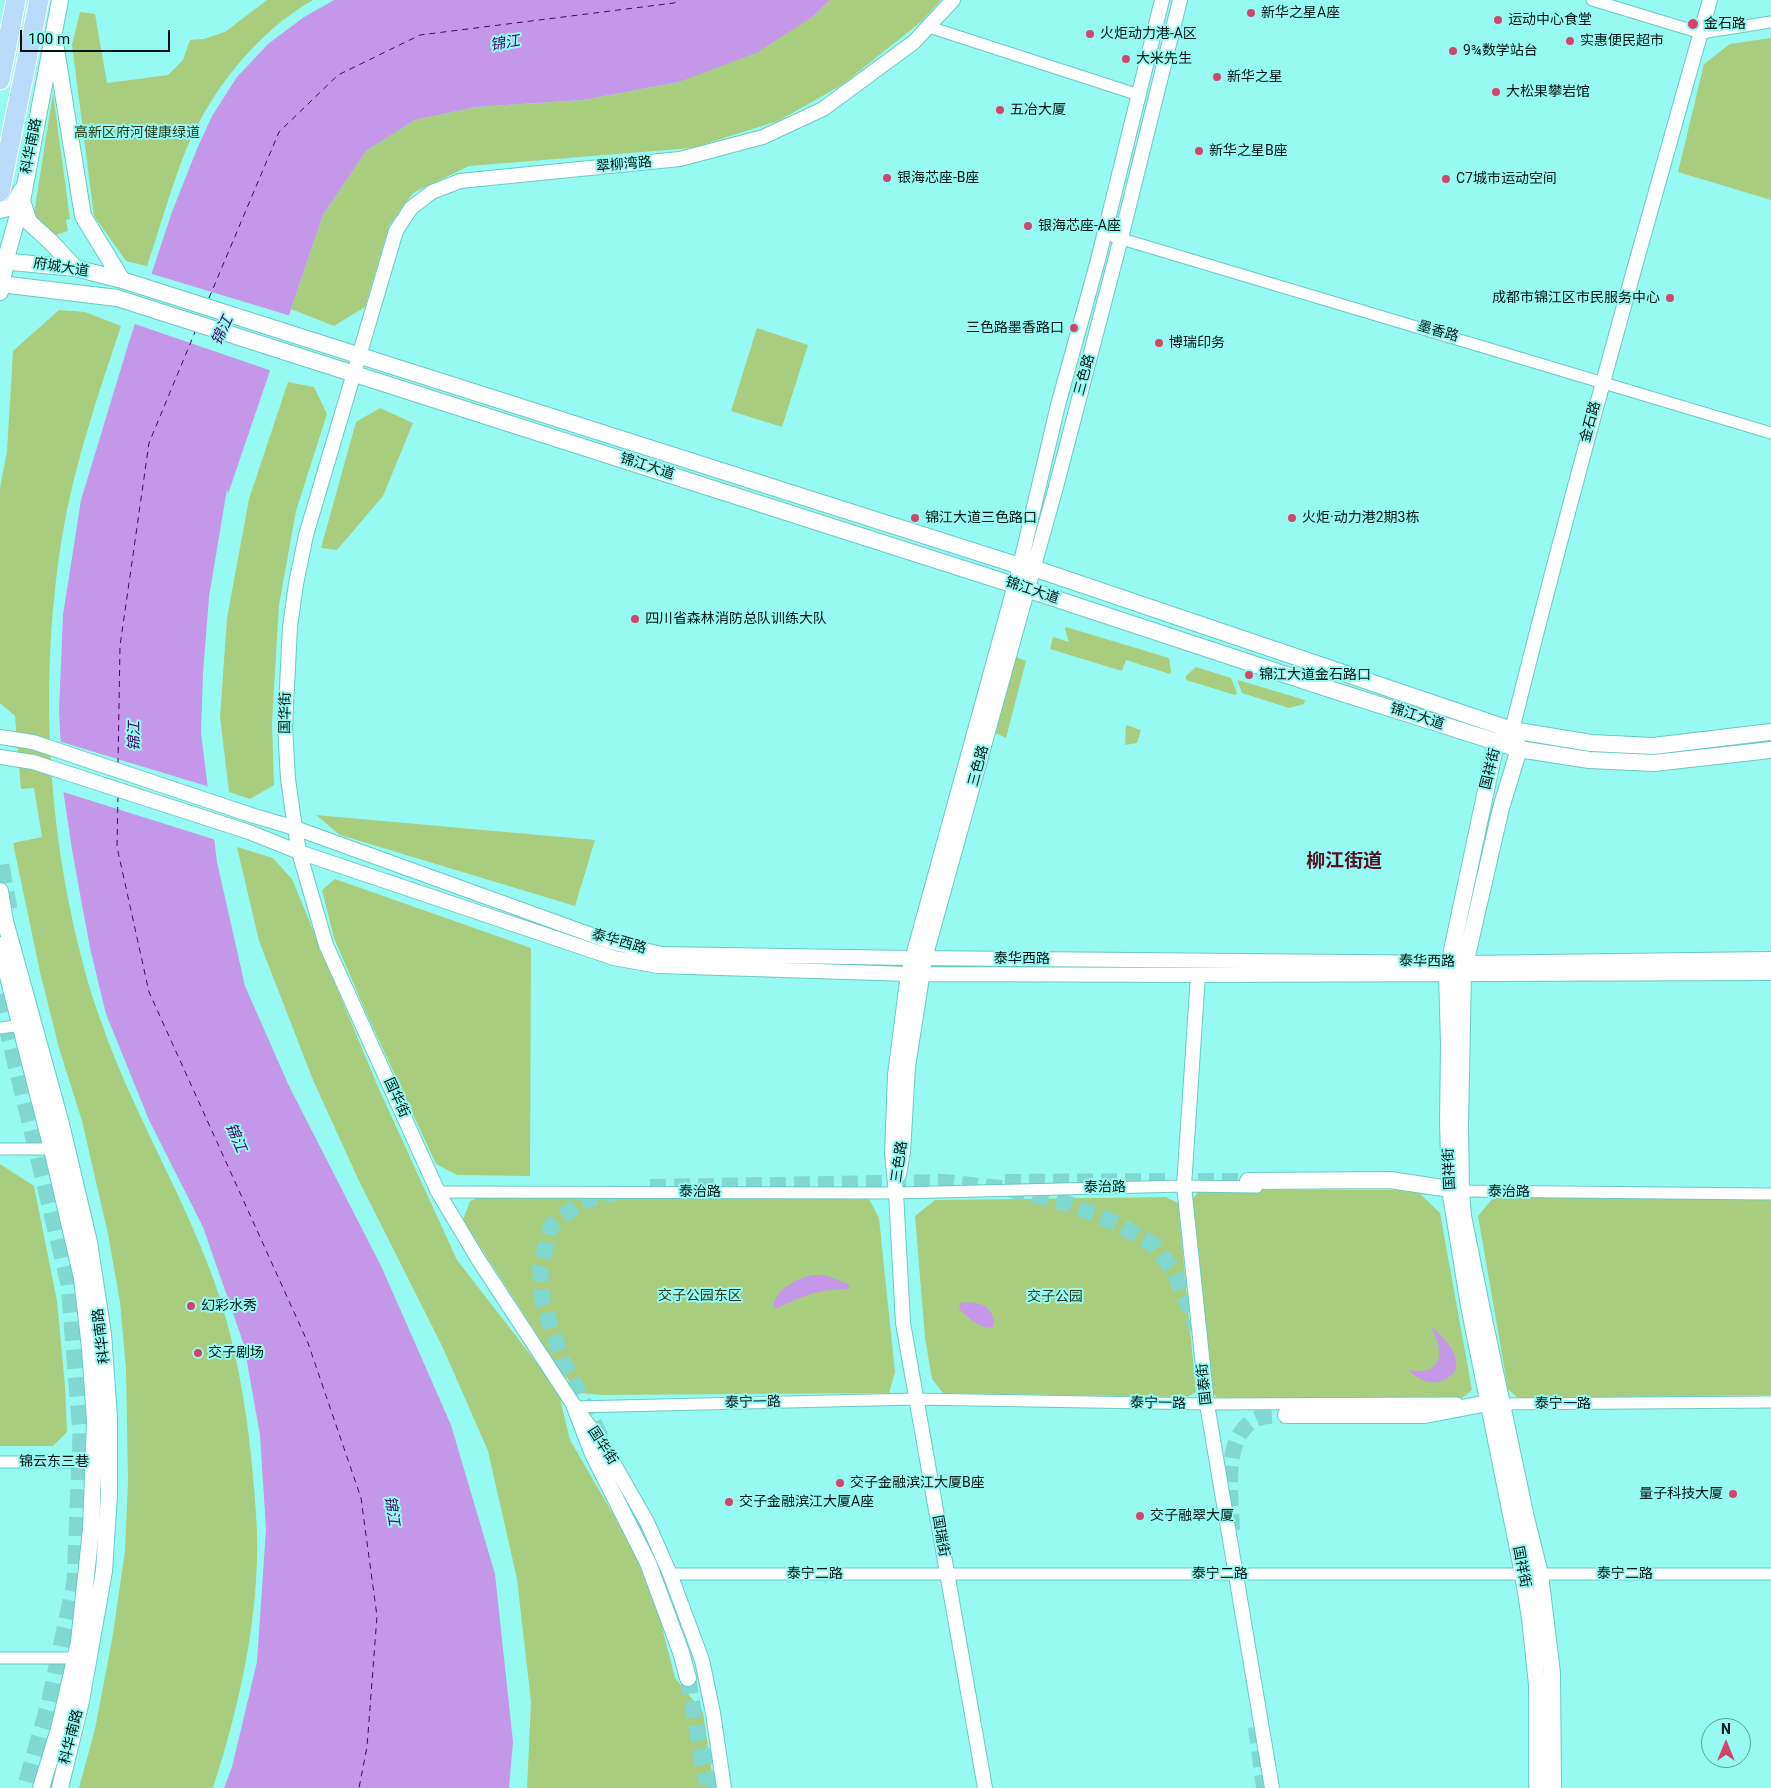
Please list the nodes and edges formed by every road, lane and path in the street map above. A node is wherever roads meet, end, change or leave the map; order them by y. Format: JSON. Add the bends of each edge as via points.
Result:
{"nodes":[{"id":1,"x":16,"y":0,"type":"edge"},
{"id":2,"x":39,"y":0,"type":"edge"},
{"id":3,"x":60,"y":0,"type":"edge"},
{"id":4,"x":953,"y":0,"type":"edge"},
{"id":5,"x":1162,"y":0,"type":"edge"},
{"id":6,"x":1180,"y":0,"type":"edge"},
{"id":7,"x":1592,"y":0,"type":"edge"},
{"id":8,"x":1710,"y":0,"type":"edge"},
{"id":9,"x":1771,"y":22,"type":"edge"},
{"id":10,"x":929,"y":27,"type":"junction"},
{"id":11,"x":53,"y":30,"type":"junction"},
{"id":12,"x":1701,"y":33,"type":"junction"},
{"id":13,"x":0,"y":80,"type":"edge"},
{"id":14,"x":1139,"y":95,"type":"junction"},
{"id":15,"x":25,"y":184,"type":"junction"},
{"id":16,"x":0,"y":192,"type":"edge"},
{"id":17,"x":22,"y":201,"type":"junction"},
{"id":18,"x":0,"y":210,"type":"edge"},
{"id":19,"x":1104,"y":234,"type":"junction"},
{"id":20,"x":1121,"y":238,"type":"junction"},
{"id":21,"x":3,"y":261,"type":"edge"},
{"id":22,"x":75,"y":268,"type":"junction"},
{"id":23,"x":122,"y":280,"type":"junction"},
{"id":24,"x":1,"y":287,"type":"edge"},
{"id":25,"x":308,"y":339,"type":"joint"},
{"id":26,"x":359,"y":355,"type":"junction"},
{"id":27,"x":304,"y":357,"type":"joint"},
{"id":28,"x":354,"y":373,"type":"junction"},
{"id":29,"x":1602,"y":382,"type":"junction"},
{"id":30,"x":1771,"y":433,"type":"edge"},
{"id":31,"x":1026,"y":567,"type":"junction"},
{"id":32,"x":1020,"y":587,"type":"junction"},
{"id":33,"x":1512,"y":730,"type":"junction"},
{"id":34,"x":1771,"y":732,"type":"edge"},
{"id":35,"x":0,"y":737,"type":"edge"},
{"id":36,"x":1496,"y":743,"type":"junction"},
{"id":37,"x":1519,"y":749,"type":"junction"},
{"id":38,"x":1771,"y":750,"type":"edge"},
{"id":39,"x":0,"y":757,"type":"edge"},
{"id":40,"x":295,"y":828,"type":"junction"},
{"id":41,"x":299,"y":852,"type":"junction"},
{"id":42,"x":0,"y":891,"type":"tunnel mouth"},
{"id":43,"x":0,"y":945,"type":"edge"},
{"id":44,"x":919,"y":958,"type":"junction"},
{"id":45,"x":1771,"y":959,"type":"edge"},
{"id":46,"x":1456,"y":968,"type":"junction"},
{"id":47,"x":1771,"y":973,"type":"edge"},
{"id":48,"x":915,"y":974,"type":"junction"},
{"id":49,"x":1198,"y":975,"type":"junction"},
{"id":50,"x":21,"y":1025,"type":"junction"},
{"id":51,"x":0,"y":1028,"type":"edge"},
{"id":52,"x":0,"y":1149,"type":"edge"},
{"id":53,"x":52,"y":1149,"type":"junction"},
{"id":54,"x":1248,"y":1181,"type":"tunnel mouth"},
{"id":55,"x":1184,"y":1186,"type":"junction"},
{"id":56,"x":1456,"y":1190,"type":"junction"},
{"id":57,"x":438,"y":1192,"type":"junction"},
{"id":58,"x":896,"y":1193,"type":"junction"},
{"id":59,"x":1771,"y":1194,"type":"edge"},
{"id":60,"x":915,"y":1399,"type":"junction"},
{"id":61,"x":1771,"y":1402,"type":"edge"},
{"id":62,"x":1207,"y":1404,"type":"junction"},
{"id":63,"x":1495,"y":1404,"type":"junction"},
{"id":64,"x":575,"y":1407,"type":"junction"},
{"id":65,"x":1286,"y":1415,"type":"tunnel mouth"},
{"id":66,"x":0,"y":1462,"type":"edge"},
{"id":67,"x":101,"y":1462,"type":"junction"},
{"id":68,"x":670,"y":1574,"type":"junction"},
{"id":69,"x":947,"y":1574,"type":"junction"},
{"id":70,"x":1235,"y":1574,"type":"junction"},
{"id":71,"x":1523,"y":1574,"type":"junction"},
{"id":72,"x":1540,"y":1574,"type":"junction"},
{"id":73,"x":1771,"y":1574,"type":"edge"},
{"id":74,"x":0,"y":1658,"type":"edge"},
{"id":75,"x":75,"y":1658,"type":"junction"},
{"id":76,"x":688,"y":1678,"type":"tunnel mouth"},
{"id":77,"x":41,"y":1788,"type":"edge"},
{"id":78,"x":60,"y":1788,"type":"edge"},
{"id":79,"x":724,"y":1788,"type":"edge"},
{"id":80,"x":985,"y":1788,"type":"edge"},
{"id":81,"x":1272,"y":1788,"type":"edge"},
{"id":82,"x":1537,"y":1788,"type":"edge"},
{"id":83,"x":1553,"y":1788,"type":"edge"}],
"edges":[{"from":1,"to":13,"type":"highway"},
{"from":2,"to":16,"type":"highway","name":"科华南路"},
{"from":3,"to":11,"type":"main road","name":"科华南路"},
{"from":4,"to":10,"type":"street","name":"翠柳湾路"},
{"from":5,"to":14,"type":"street","name":"三色路"},
{"from":6,"to":20,"type":"street","name":"三色路"},
{"from":7,"to":12,"type":"street"},
{"from":8,"to":12,"type":"street","name":"金石路"},
{"from":9,"to":12,"type":"street"},
{"from":10,"to":14,"type":"street"},
{"from":10,"to":26,"type":"street","name":"翠柳湾路","via":[[914,42],[824,109],[763,136],[680,159],[460,181],[432,192],[411,208],[396,231]]},
{"from":11,"to":15,"type":"main road","name":"科华南路"},
{"from":11,"to":23,"type":"main road","via":[[83,216]]},
{"from":12,"to":29,"type":"street","name":"金石路"},
{"from":14,"to":19,"type":"street","name":"三色路"},
{"from":15,"to":17,"type":"main road","name":"科华南路"},
{"from":15,"to":18,"type":"main road","via":[[12,207]]},
{"from":17,"to":21,"type":"main road","name":"科华南路"},
{"from":17,"to":22,"type":"main road","via":[[29,222]]},
{"from":19,"to":20,"type":"street","name":"墨香路"},
{"from":19,"to":31,"type":"street","name":"三色路","via":[[1058,405]]},
{"from":20,"to":29,"type":"street","name":"墨香路"},
{"from":20,"to":31,"type":"street","name":"三色路","via":[[1056,487]]},
{"from":21,"to":22,"type":"main road","name":"府城大道"},
{"from":21,"to":24,"type":"main road","name":"科华南路"},
{"from":22,"to":23,"type":"main road","name":"府城大道"},
{"from":23,"to":25,"type":"main road","name":"府城大道"},
{"from":24,"to":27,"type":"main road","name":"府城大道","via":[[117,298]]},
{"from":25,"to":26,"type":"main road","name":"锦江大道"},
{"from":26,"to":28,"type":"street","name":"国华街"},
{"from":26,"to":31,"type":"main road","name":"锦江大道"},
{"from":27,"to":28,"type":"main road","name":"锦江大道"},
{"from":28,"to":32,"type":"main road","name":"锦江大道"},
{"from":28,"to":40,"type":"street","name":"国华街","via":[[306,535],[290,627],[285,726]]},
{"from":29,"to":30,"type":"street","name":"墨香路"},
{"from":29,"to":33,"type":"street","name":"金石路"},
{"from":31,"to":32,"type":"street","name":"三色路"},
{"from":31,"to":33,"type":"main road","name":"锦江大道"},
{"from":32,"to":36,"type":"main road","name":"锦江大道"},
{"from":32,"to":44,"type":"street","name":"三色路"},
{"from":33,"to":34,"type":"main road","name":"锦江大道","via":[[1591,743],[1653,746]]},
{"from":33,"to":36,"type":"main road","name":"国祥街"},
{"from":33,"to":37,"type":"main road","name":"国祥街"},
{"from":35,"to":40,"type":"street","name":"泰华西路","via":[[33,742]]},
{"from":36,"to":37,"type":"main road","name":"锦江大道"},
{"from":36,"to":46,"type":"main road","name":"国祥街"},
{"from":37,"to":38,"type":"main road","name":"锦江大道","via":[[1589,760],[1654,763]]},
{"from":37,"to":46,"type":"main road","name":"国祥街"},
{"from":39,"to":41,"type":"street","name":"泰华西路","via":[[33,762],[249,832]]},
{"from":40,"to":41,"type":"street","name":"国华街"},
{"from":40,"to":44,"type":"street","name":"泰华西路","via":[[611,942],[661,954]]},
{"from":41,"to":48,"type":"street","name":"泰华西路","via":[[614,958],[658,966]]},
{"from":41,"to":57,"type":"street","name":"国华街","via":[[326,945]]},
{"from":42,"to":67,"type":"main road","name":"科华南路","via":[[5,921],[61,1124],[89,1242],[105,1354],[109,1417]]},
{"from":43,"to":50,"type":"main road","name":"科华南路"},
{"from":44,"to":46,"type":"street","name":"泰华西路"},
{"from":44,"to":48,"type":"street","name":"三色路"},
{"from":45,"to":46,"type":"street","name":"泰华西路"},
{"from":46,"to":47,"type":"street","name":"泰华西路"},
{"from":46,"to":49,"type":"street","name":"泰华西路"},
{"from":46,"to":56,"type":"main road","name":"国祥街","via":[[1460,1126]]},
{"from":48,"to":49,"type":"street","name":"泰华西路"},
{"from":48,"to":58,"type":"street","name":"三色路","via":[[903,1152]]},
{"from":49,"to":55,"type":"street","name":"国泰街"},
{"from":50,"to":51,"type":"street"},
{"from":50,"to":53,"type":"main road","name":"科华南路"},
{"from":52,"to":53,"type":"street"},
{"from":53,"to":67,"type":"main road","name":"科华南路","via":[[82,1278]]},
{"from":54,"to":56,"type":"main road","via":[[1390,1180]]},
{"from":55,"to":56,"type":"street","name":"泰治路"},
{"from":55,"to":58,"type":"street","name":"泰治路"},
{"from":55,"to":62,"type":"street","name":"国泰街"},
{"from":56,"to":59,"type":"street","name":"泰治路"},
{"from":56,"to":63,"type":"main road","name":"国祥街"},
{"from":57,"to":58,"type":"street","name":"泰治路"},
{"from":57,"to":64,"type":"street","name":"国华街"},
{"from":58,"to":60,"type":"street","name":"国瑞街","via":[[902,1323]]},
{"from":60,"to":62,"type":"street","name":"泰宁一路"},
{"from":60,"to":64,"type":"street","name":"泰宁一路"},
{"from":60,"to":69,"type":"street","name":"国瑞街"},
{"from":61,"to":63,"type":"street","name":"泰宁一路"},
{"from":62,"to":63,"type":"street","name":"泰宁一路"},
{"from":62,"to":70,"type":"street","name":"国泰街"},
{"from":63,"to":65,"type":"main road","via":[[1425,1415]]},
{"from":63,"to":71,"type":"main road","name":"国祥街"},
{"from":63,"to":72,"type":"main road","name":"国祥街"},
{"from":64,"to":68,"type":"street","name":"国华街","via":[[603,1445],[647,1522]]},
{"from":64,"to":76,"type":"main road","via":[[594,1454],[648,1563]]},
{"from":66,"to":67,"type":"street","name":"锦云东三巷"},
{"from":67,"to":75,"type":"main road","name":"科华南路"},
{"from":67,"to":78,"type":"main road","name":"科华南路","via":[[109,1495],[104,1571],[81,1701]]},
{"from":68,"to":69,"type":"street","name":"泰宁二路"},
{"from":68,"to":79,"type":"street","name":"国华街","via":[[702,1660]]},
{"from":69,"to":70,"type":"street","name":"泰宁二路"},
{"from":69,"to":80,"type":"street","name":"国瑞街"},
{"from":70,"to":71,"type":"street","name":"泰宁二路"},
{"from":70,"to":81,"type":"street","name":"国泰街"},
{"from":71,"to":72,"type":"street","name":"泰宁二路"},
{"from":71,"to":82,"type":"main road","name":"国祥街","via":[[1537,1685]]},
{"from":72,"to":73,"type":"street","name":"泰宁二路"},
{"from":72,"to":83,"type":"main road","name":"国祥街","via":[[1552,1673]]},
{"from":74,"to":75,"type":"street"},
{"from":75,"to":77,"type":"main road","name":"科华南路","via":[[60,1729]]}]}
